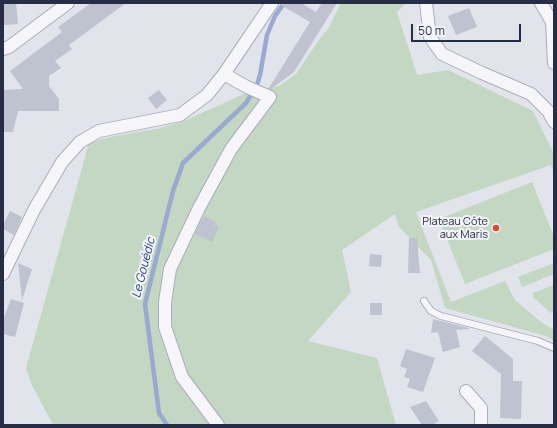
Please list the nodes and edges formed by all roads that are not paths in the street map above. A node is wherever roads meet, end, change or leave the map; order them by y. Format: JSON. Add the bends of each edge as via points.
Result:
{"nodes":[{"id":1,"x":68,"y":3,"type":"edge"},
{"id":2,"x":272,"y":3,"type":"edge"},
{"id":3,"x":426,"y":3,"type":"edge"},
{"id":4,"x":541,"y":3,"type":"edge"},
{"id":5,"x":3,"y":49,"type":"edge"},
{"id":6,"x":554,"y":63,"type":"edge"},
{"id":7,"x":224,"y":74,"type":"junction"},
{"id":8,"x":554,"y":122,"type":"edge"},
{"id":9,"x":3,"y":274,"type":"edge"},
{"id":10,"x":424,"y":301,"type":"dead end"},
{"id":11,"x":554,"y":348,"type":"edge"},
{"id":12,"x":466,"y":391,"type":"dead end"},
{"id":13,"x":218,"y":425,"type":"edge"},
{"id":14,"x":481,"y":425,"type":"edge"}],
"edges":[{"from":1,"to":5,"type":"street"},
{"from":2,"to":7,"type":"street"},
{"from":3,"to":8,"type":"street","via":[[430,37],[442,54],[531,94],[548,111]]},
{"from":4,"to":6,"type":"street","via":[[552,22]]},
{"from":7,"to":9,"type":"street","via":[[207,95],[180,115],[99,131],[80,142],[62,162],[34,210]]},
{"from":7,"to":13,"type":"street","via":[[265,95],[231,149],[199,208],[170,269],[165,302],[165,327],[182,377]]},
{"from":10,"to":11,"type":"lane","via":[[431,311],[441,316],[538,341]]},
{"from":12,"to":14,"type":"street","via":[[481,408]]}]}
